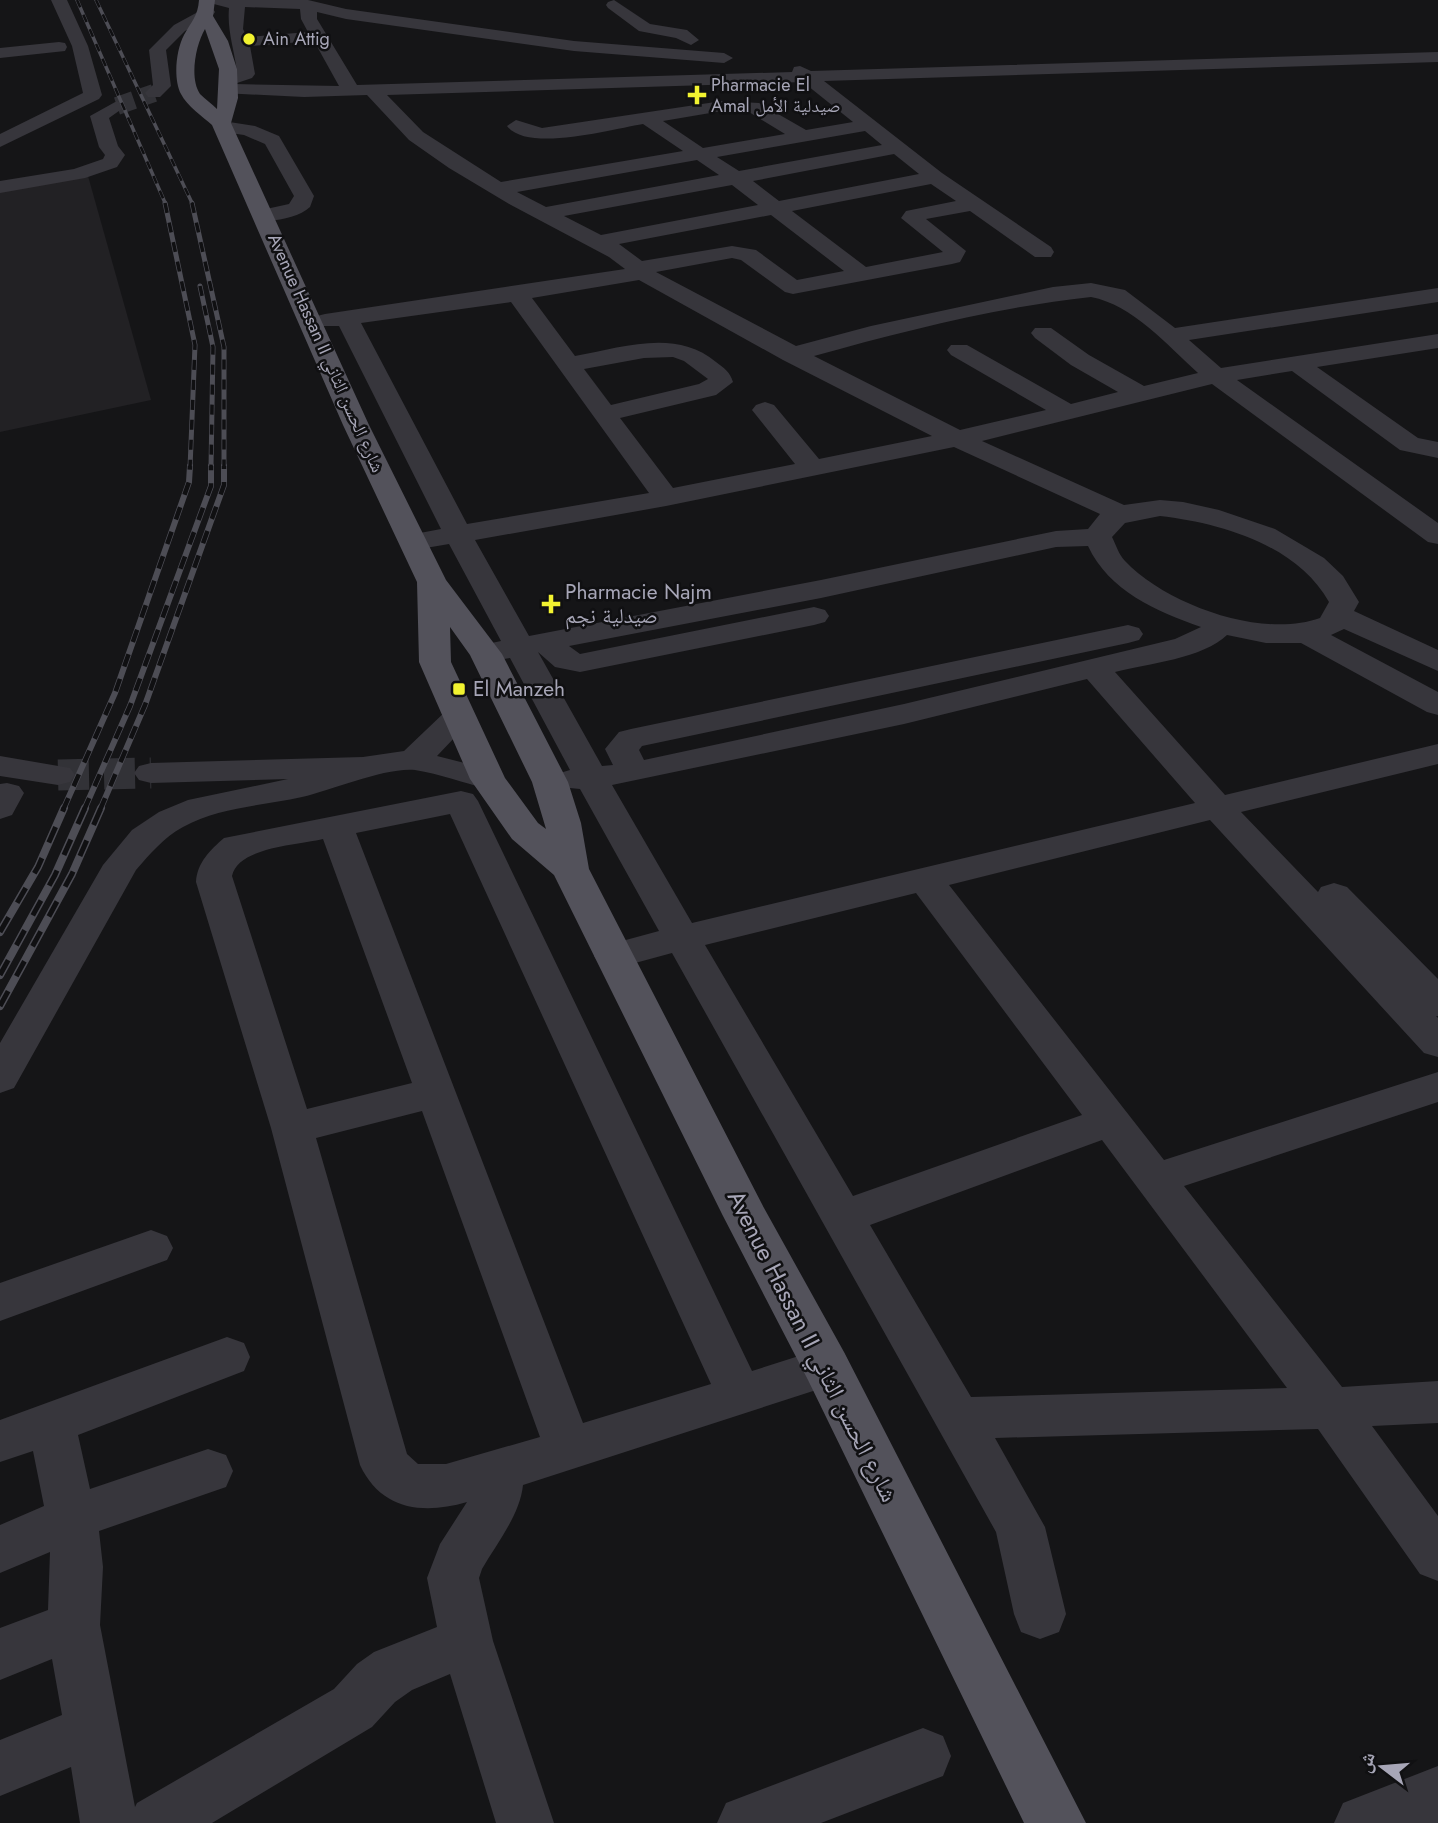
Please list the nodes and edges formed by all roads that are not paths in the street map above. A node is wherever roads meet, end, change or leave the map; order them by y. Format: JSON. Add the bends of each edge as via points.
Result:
{"nodes":[{"id":1,"x":59,"y":0,"type":"edge"},
{"id":2,"x":235,"y":2,"type":"junction"},
{"id":3,"x":308,"y":5,"type":"junction"},
{"id":4,"x":614,"y":5,"type":"dead end"},
{"id":5,"x":209,"y":7,"type":"edge"},
{"id":6,"x":645,"y":28,"type":"junction"},
{"id":7,"x":320,"y":36,"type":"junction"},
{"id":8,"x":232,"y":43,"type":"junction"},
{"id":9,"x":59,"y":47,"type":"dead end"},
{"id":10,"x":188,"y":48,"type":"junction"},
{"id":11,"x":623,"y":51,"type":"junction"},
{"id":12,"x":0,"y":53,"type":"edge"},
{"id":13,"x":158,"y":57,"type":"junction"},
{"id":14,"x":714,"y":57,"type":"junction"},
{"id":15,"x":1438,"y":57,"type":"edge"},
{"id":16,"x":745,"y":59,"type":"dead end"},
{"id":17,"x":767,"y":60,"type":"dead end"},
{"id":18,"x":808,"y":77,"type":"junction"},
{"id":19,"x":361,"y":90,"type":"junction"},
{"id":20,"x":154,"y":93,"type":"dead end"},
{"id":21,"x":190,"y":93,"type":"junction"},
{"id":22,"x":226,"y":102,"type":"junction"},
{"id":23,"x":117,"y":106,"type":"tunnel mouth"},
{"id":24,"x":646,"y":118,"type":"junction"},
{"id":25,"x":868,"y":125,"type":"junction"},
{"id":26,"x":516,"y":126,"type":"dead end"},
{"id":27,"x":802,"y":136,"type":"junction"},
{"id":28,"x":0,"y":141,"type":"edge"},
{"id":29,"x":897,"y":148,"type":"junction"},
{"id":30,"x":700,"y":153,"type":"junction"},
{"id":31,"x":935,"y":177,"type":"junction"},
{"id":32,"x":736,"y":178,"type":"junction"},
{"id":33,"x":0,"y":187,"type":"edge"},
{"id":34,"x":498,"y":189,"type":"junction"},
{"id":35,"x":972,"y":204,"type":"junction"},
{"id":36,"x":775,"y":207,"type":"junction"},
{"id":37,"x":543,"y":214,"type":"junction"},
{"id":38,"x":264,"y":215,"type":"junction"},
{"id":39,"x":598,"y":242,"type":"junction"},
{"id":40,"x":1043,"y":252,"type":"dead end"},
{"id":41,"x":640,"y":271,"type":"junction"},
{"id":42,"x":862,"y":274,"type":"junction"},
{"id":43,"x":1319,"y":290,"type":"dead end"},
{"id":44,"x":517,"y":294,"type":"junction"},
{"id":45,"x":1438,"y":295,"type":"edge"},
{"id":46,"x":1345,"y":309,"type":"junction"},
{"id":47,"x":347,"y":318,"type":"junction"},
{"id":48,"x":310,"y":323,"type":"junction"},
{"id":49,"x":1043,"y":333,"type":"dead end"},
{"id":50,"x":1170,"y":336,"type":"junction"},
{"id":51,"x":1438,"y":341,"type":"edge"},
{"id":52,"x":1402,"y":347,"type":"junction"},
{"id":53,"x":959,"y":350,"type":"dead end"},
{"id":54,"x":791,"y":355,"type":"junction"},
{"id":55,"x":1297,"y":363,"type":"junction"},
{"id":56,"x":568,"y":365,"type":"junction"},
{"id":57,"x":1438,"y":367,"type":"edge"},
{"id":58,"x":1216,"y":376,"type":"junction"},
{"id":59,"x":1141,"y":395,"type":"junction"},
{"id":60,"x":765,"y":410,"type":"dead end"},
{"id":61,"x":1068,"y":412,"type":"junction"},
{"id":62,"x":604,"y":414,"type":"junction"},
{"id":63,"x":957,"y":439,"type":"junction"},
{"id":64,"x":1438,"y":450,"type":"edge"},
{"id":65,"x":811,"y":467,"type":"junction"},
{"id":66,"x":666,"y":498,"type":"junction"},
{"id":67,"x":1122,"y":514,"type":"junction"},
{"id":68,"x":459,"y":536,"type":"junction"},
{"id":69,"x":1438,"y":536,"type":"edge"},
{"id":70,"x":1098,"y":537,"type":"junction"},
{"id":71,"x":414,"y":542,"type":"junction"},
{"id":72,"x":432,"y":582,"type":"junction"},
{"id":73,"x":1340,"y":616,"type":"junction"},
{"id":74,"x":1220,"y":625,"type":"junction"},
{"id":75,"x":1306,"y":633,"type":"junction"},
{"id":76,"x":533,"y":645,"type":"junction"},
{"id":77,"x":1185,"y":646,"type":"junction"},
{"id":78,"x":486,"y":654,"type":"junction"},
{"id":79,"x":435,"y":662,"type":"junction"},
{"id":80,"x":1438,"y":662,"type":"edge"},
{"id":81,"x":1094,"y":668,"type":"junction"},
{"id":82,"x":883,"y":688,"type":"junction"},
{"id":83,"x":1438,"y":705,"type":"edge"},
{"id":84,"x":904,"y":714,"type":"junction"},
{"id":85,"x":458,"y":717,"type":"junction"},
{"id":86,"x":1438,"y":754,"type":"edge"},
{"id":87,"x":414,"y":760,"type":"junction"},
{"id":88,"x":363,"y":766,"type":"junction"},
{"id":89,"x":634,"y":772,"type":"junction"},
{"id":90,"x":151,"y":773,"type":"tunnel mouth"},
{"id":91,"x":58,"y":775,"type":"tunnel mouth"},
{"id":92,"x":488,"y":779,"type":"junction"},
{"id":93,"x":593,"y":779,"type":"junction"},
{"id":94,"x":550,"y":782,"type":"junction"},
{"id":95,"x":3,"y":789,"type":"edge"},
{"id":96,"x":1231,"y":805,"type":"junction"},
{"id":97,"x":337,"y":826,"type":"junction"},
{"id":98,"x":570,"y":869,"type":"junction"},
{"id":99,"x":925,"y":879,"type":"junction"},
{"id":100,"x":682,"y":938,"type":"junction"},
{"id":101,"x":613,"y":956,"type":"junction"},
{"id":102,"x":1438,"y":1003,"type":"edge"},
{"id":103,"x":1438,"y":1042,"type":"edge"},
{"id":104,"x":0,"y":1077,"type":"edge"},
{"id":105,"x":1438,"y":1087,"type":"edge"},
{"id":106,"x":437,"y":1092,"type":"junction"},
{"id":107,"x":1110,"y":1121,"type":"junction"},
{"id":108,"x":292,"y":1128,"type":"junction"},
{"id":109,"x":1155,"y":1180,"type":"junction"},
{"id":110,"x":843,"y":1217,"type":"junction"},
{"id":111,"x":151,"y":1248,"type":"dead end"},
{"id":112,"x":0,"y":1303,"type":"edge"},
{"id":113,"x":227,"y":1357,"type":"dead end"},
{"id":114,"x":827,"y":1367,"type":"junction"},
{"id":115,"x":740,"y":1395,"type":"junction"},
{"id":116,"x":1438,"y":1402,"type":"edge"},
{"id":117,"x":1330,"y":1408,"type":"junction"},
{"id":118,"x":958,"y":1418,"type":"junction"},
{"id":119,"x":51,"y":1424,"type":"junction"},
{"id":120,"x":0,"y":1441,"type":"edge"},
{"id":121,"x":569,"y":1450,"type":"junction"},
{"id":122,"x":208,"y":1471,"type":"dead end"},
{"id":123,"x":499,"y":1471,"type":"junction"},
{"id":124,"x":72,"y":1518,"type":"junction"},
{"id":125,"x":0,"y":1549,"type":"edge"},
{"id":126,"x":1438,"y":1557,"type":"edge"},
{"id":127,"x":1040,"y":1614,"type":"dead end"},
{"id":128,"x":73,"y":1625,"type":"junction"},
{"id":129,"x":466,"y":1641,"type":"junction"},
{"id":130,"x":0,"y":1654,"type":"edge"},
{"id":131,"x":93,"y":1730,"type":"junction"},
{"id":132,"x":923,"y":1756,"type":"dead end"},
{"id":133,"x":0,"y":1768,"type":"edge"},
{"id":134,"x":1438,"y":1795,"type":"edge"},
{"id":135,"x":109,"y":1823,"type":"edge"},
{"id":136,"x":157,"y":1823,"type":"edge"},
{"id":137,"x":524,"y":1823,"type":"edge"},
{"id":138,"x":746,"y":1823,"type":"edge"},
{"id":139,"x":1056,"y":1823,"type":"edge"},
{"id":140,"x":1363,"y":1823,"type":"edge"}],
"edges":[{"from":1,"to":28,"type":"street","via":[[80,46],[93,95]]},
{"from":2,"to":3,"type":"street"},
{"from":2,"to":5,"type":"street"},
{"from":2,"to":8,"type":"street"},
{"from":3,"to":7,"type":"street","via":[[307,15]]},
{"from":3,"to":11,"type":"street"},
{"from":4,"to":6,"type":"street"},
{"from":5,"to":8,"type":"main road","name":"Avenue Hassan II شارع الحسن الثاني","via":[[216,29]]},
{"from":5,"to":10,"type":"main road"},
{"from":5,"to":13,"type":"street","via":[[162,43]]},
{"from":6,"to":11,"type":"street"},
{"from":6,"to":14,"type":"street","via":[[681,34]]},
{"from":7,"to":8,"type":"street"},
{"from":7,"to":19,"type":"street"},
{"from":8,"to":10,"type":"main road","via":[[208,41]]},
{"from":8,"to":22,"type":"main road","name":"Avenue Hassan II شارع الحسن الثاني"},
{"from":9,"to":12,"type":"street"},
{"from":10,"to":13,"type":"street"},
{"from":10,"to":21,"type":"main road"},
{"from":11,"to":14,"type":"street"},
{"from":13,"to":20,"type":"street","via":[[162,86]]},
{"from":14,"to":16,"type":"street"},
{"from":15,"to":18,"type":"street"},
{"from":17,"to":18,"type":"street","via":[[788,63]]},
{"from":18,"to":19,"type":"street"},
{"from":18,"to":25,"type":"street"},
{"from":19,"to":22,"type":"street"},
{"from":19,"to":34,"type":"street","via":[[416,136]]},
{"from":21,"to":22,"type":"main road","name":"Avenue Hassan II شارع الحسن الثاني"},
{"from":21,"to":22,"type":"main road"},
{"from":22,"to":38,"type":"main road","name":"Avenue Hassan II شارع الحسن الثاني"},
{"from":22,"to":38,"type":"street","via":[[248,130],[272,140],[304,196],[296,209]]},
{"from":23,"to":33,"type":"street","via":[[99,116],[115,155],[110,163],[78,174]]},
{"from":24,"to":26,"type":"street","via":[[542,134]]},
{"from":24,"to":27,"type":"street","via":[[722,106],[753,107]]},
{"from":24,"to":30,"type":"street"},
{"from":25,"to":27,"type":"street"},
{"from":25,"to":29,"type":"street"},
{"from":27,"to":30,"type":"street"},
{"from":29,"to":31,"type":"street"},
{"from":29,"to":32,"type":"street"},
{"from":30,"to":32,"type":"street"},
{"from":30,"to":34,"type":"street"},
{"from":31,"to":35,"type":"street"},
{"from":31,"to":36,"type":"street"},
{"from":32,"to":36,"type":"street"},
{"from":32,"to":37,"type":"street"},
{"from":34,"to":37,"type":"street"},
{"from":35,"to":40,"type":"street"},
{"from":35,"to":42,"type":"street","via":[[911,218],[955,251],[952,257]]},
{"from":36,"to":39,"type":"street"},
{"from":36,"to":42,"type":"street"},
{"from":37,"to":39,"type":"street"},
{"from":38,"to":48,"type":"main road","name":"Avenue Hassan II شارع الحسن الثاني"},
{"from":39,"to":41,"type":"street"},
{"from":41,"to":42,"type":"street","via":[[732,252],[748,255],[793,287]]},
{"from":41,"to":44,"type":"street"},
{"from":41,"to":54,"type":"street"},
{"from":43,"to":46,"type":"street"},
{"from":44,"to":47,"type":"street"},
{"from":44,"to":56,"type":"street"},
{"from":45,"to":46,"type":"street"},
{"from":46,"to":50,"type":"street"},
{"from":46,"to":52,"type":"street"},
{"from":47,"to":48,"type":"street"},
{"from":47,"to":68,"type":"street"},
{"from":48,"to":71,"type":"main road","name":"Avenue Hassan II شارع الحسن الثاني"},
{"from":49,"to":59,"type":"street"},
{"from":50,"to":54,"type":"street","via":[[1116,295],[1073,290]]},
{"from":50,"to":58,"type":"street"},
{"from":51,"to":52,"type":"street"},
{"from":52,"to":55,"type":"street"},
{"from":52,"to":57,"type":"street"},
{"from":53,"to":61,"type":"street"},
{"from":54,"to":63,"type":"street"},
{"from":55,"to":58,"type":"street"},
{"from":55,"to":64,"type":"street","via":[[1409,444]]},
{"from":56,"to":62,"type":"street"},
{"from":56,"to":62,"type":"street","via":[[679,350],[719,376],[721,382],[707,390]]},
{"from":58,"to":59,"type":"street"},
{"from":58,"to":69,"type":"street"},
{"from":59,"to":61,"type":"street"},
{"from":60,"to":65,"type":"street"},
{"from":61,"to":63,"type":"street"},
{"from":62,"to":66,"type":"street"},
{"from":63,"to":65,"type":"street"},
{"from":63,"to":67,"type":"street"},
{"from":65,"to":66,"type":"street"},
{"from":66,"to":68,"type":"street"},
{"from":67,"to":70,"type":"street","via":[[1105,523]]},
{"from":67,"to":73,"type":"street","via":[[1160,508],[1188,511],[1267,537],[1303,557],[1331,581],[1344,602]]},
{"from":68,"to":71,"type":"street"},
{"from":68,"to":76,"type":"street"},
{"from":70,"to":74,"type":"street","via":[[1102,551],[1135,584],[1185,613]]},
{"from":70,"to":76,"type":"street","via":[[1056,539],[1065,555],[1051,564],[830,600],[580,663]]},
{"from":71,"to":72,"type":"main road","name":"Avenue Hassan II شارع الحسن الثاني"},
{"from":72,"to":78,"type":"main road","name":"Avenue Hassan II شارع الحسن الثاني"},
{"from":72,"to":79,"type":"main road","name":"Avenue Hassan II شارع الحسن الثاني"},
{"from":73,"to":75,"type":"street","via":[[1326,627]]},
{"from":73,"to":80,"type":"street"},
{"from":74,"to":75,"type":"street","via":[[1256,632]]},
{"from":74,"to":77,"type":"street","via":[[1207,638]]},
{"from":75,"to":83,"type":"street"},
{"from":76,"to":78,"type":"street"},
{"from":76,"to":93,"type":"street"},
{"from":77,"to":81,"type":"street"},
{"from":77,"to":82,"type":"street","via":[[1167,635],[1147,631]]},
{"from":78,"to":79,"type":"main road","via":[[461,653]]},
{"from":78,"to":94,"type":"main road","name":"Avenue Hassan II شارع الحسن الثاني"},
{"from":79,"to":85,"type":"main road","name":"Avenue Hassan II شارع الحسن الثاني"},
{"from":81,"to":84,"type":"street"},
{"from":81,"to":96,"type":"street"},
{"from":82,"to":84,"type":"street"},
{"from":82,"to":89,"type":"street","via":[[631,739],[622,749]]},
{"from":84,"to":89,"type":"street"},
{"from":85,"to":87,"type":"street"},
{"from":85,"to":92,"type":"main road","name":"Avenue Hassan II شارع الحسن الثاني"},
{"from":86,"to":96,"type":"street"},
{"from":87,"to":88,"type":"street"},
{"from":87,"to":92,"type":"street"},
{"from":88,"to":90,"type":"street"},
{"from":88,"to":104,"type":"street","via":[[307,787],[183,812],[149,831],[121,864]]},
{"from":89,"to":93,"type":"street"},
{"from":91,"to":95,"type":"street"},
{"from":92,"to":94,"type":"main road","via":[[522,789]]},
{"from":92,"to":98,"type":"main road","name":"Avenue Hassan II شارع الحسن الثاني","via":[[525,831]]},
{"from":93,"to":94,"type":"street"},
{"from":93,"to":100,"type":"street"},
{"from":94,"to":98,"type":"main road","name":"Avenue Hassan II شارع الحسن الثاني","via":[[563,822]]},
{"from":96,"to":99,"type":"street"},
{"from":96,"to":102,"type":"street"},
{"from":96,"to":103,"type":"street"},
{"from":97,"to":106,"type":"street"},
{"from":97,"to":108,"type":"street","via":[[236,846],[221,859],[214,875]]},
{"from":97,"to":115,"type":"street","via":[[461,801]]},
{"from":98,"to":101,"type":"main road","name":"Avenue Hassan II شارع الحسن الثاني"},
{"from":99,"to":100,"type":"street"},
{"from":99,"to":107,"type":"street"},
{"from":100,"to":101,"type":"street"},
{"from":100,"to":110,"type":"street"},
{"from":101,"to":114,"type":"main road","name":"Avenue Hassan II شارع الحسن الثاني"},
{"from":105,"to":109,"type":"street"},
{"from":106,"to":108,"type":"street"},
{"from":106,"to":121,"type":"street"},
{"from":107,"to":109,"type":"street"},
{"from":107,"to":110,"type":"street"},
{"from":108,"to":123,"type":"street","via":[[385,1465],[410,1486],[427,1489]]},
{"from":109,"to":117,"type":"street"},
{"from":110,"to":118,"type":"street"},
{"from":111,"to":112,"type":"street"},
{"from":113,"to":119,"type":"street"},
{"from":114,"to":115,"type":"street"},
{"from":114,"to":139,"type":"main road","name":"Avenue Hassan II شارع الحسن الثاني"},
{"from":115,"to":121,"type":"street"},
{"from":116,"to":117,"type":"street"},
{"from":117,"to":118,"type":"street"},
{"from":117,"to":126,"type":"street"},
{"from":118,"to":127,"type":"street","via":[[1020,1527]]},
{"from":119,"to":120,"type":"street"},
{"from":119,"to":124,"type":"street"},
{"from":121,"to":123,"type":"street"},
{"from":122,"to":124,"type":"street"},
{"from":123,"to":129,"type":"street","via":[[497,1498],[458,1561],[453,1578]]},
{"from":124,"to":125,"type":"street"},
{"from":124,"to":128,"type":"street","via":[[77,1567]]},
{"from":128,"to":130,"type":"street"},
{"from":128,"to":131,"type":"street"},
{"from":129,"to":136,"type":"street","via":[[393,1671],[353,1708]]},
{"from":129,"to":137,"type":"street"},
{"from":131,"to":133,"type":"street"},
{"from":131,"to":135,"type":"street"},
{"from":132,"to":138,"type":"street"},
{"from":134,"to":140,"type":"street"}]}
